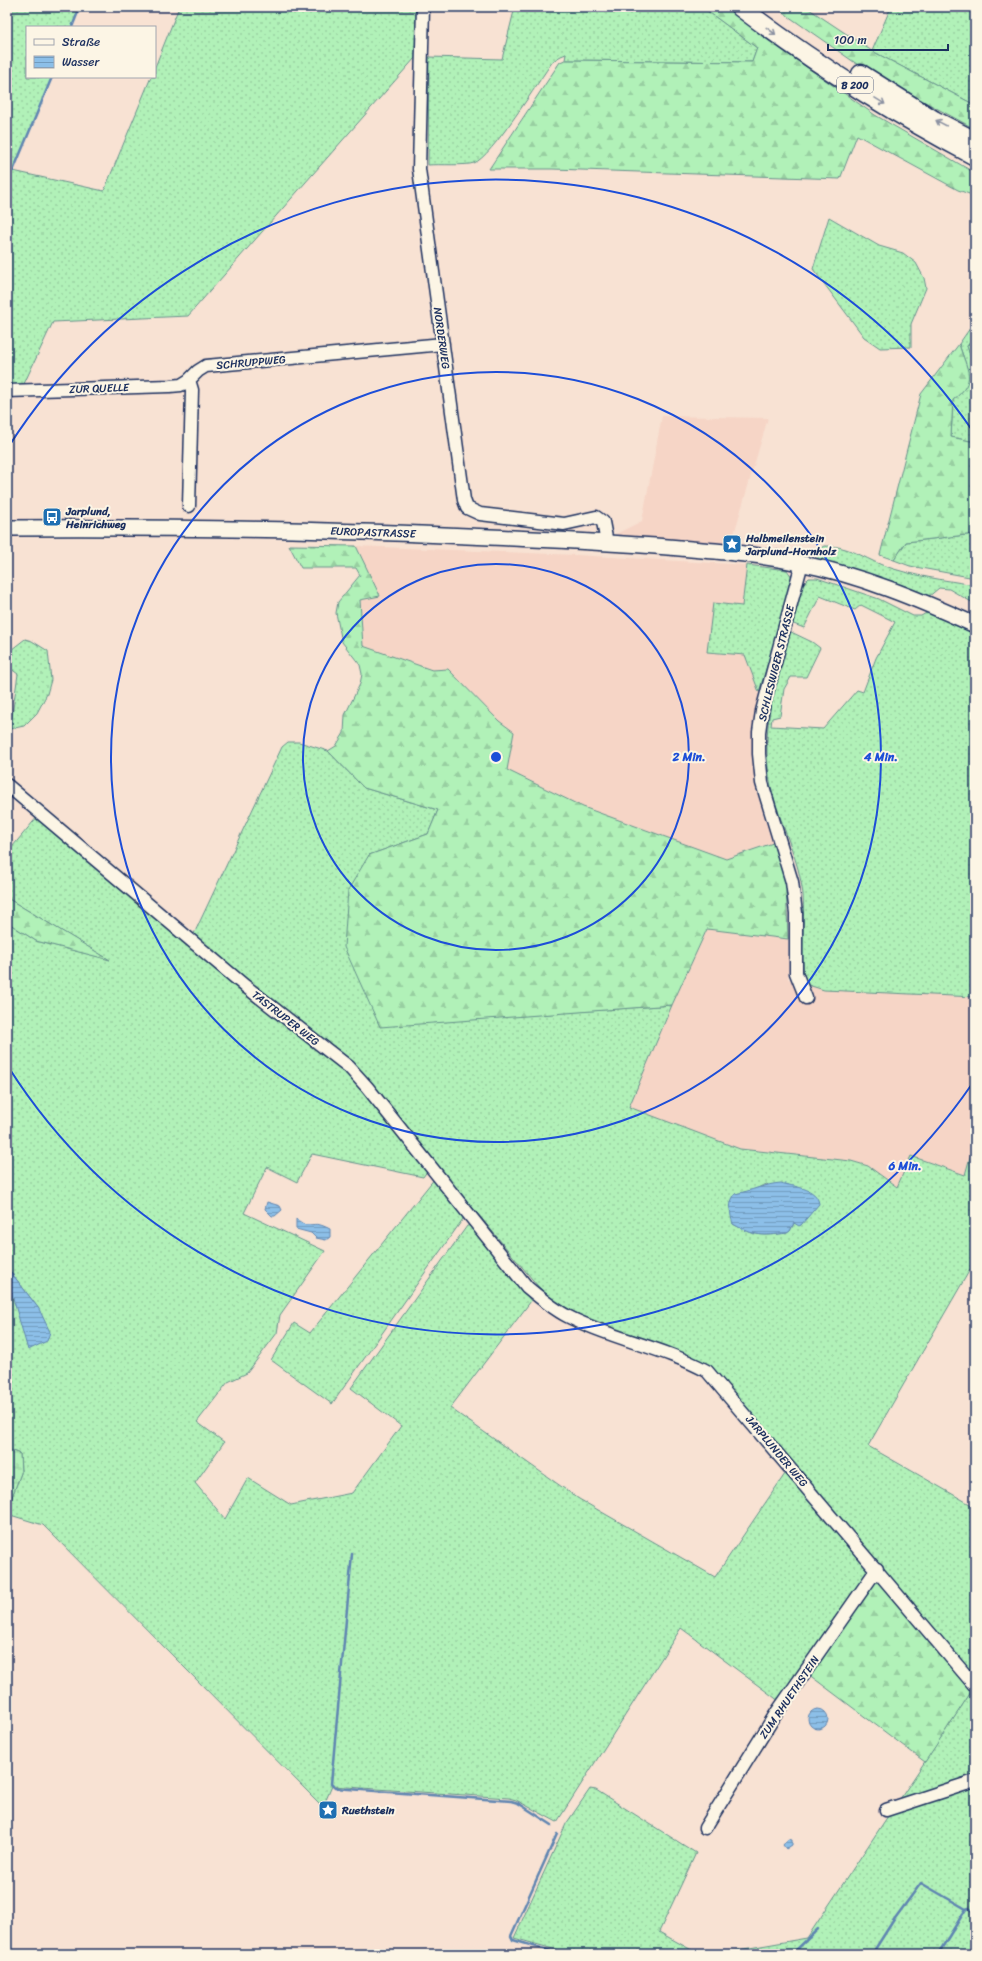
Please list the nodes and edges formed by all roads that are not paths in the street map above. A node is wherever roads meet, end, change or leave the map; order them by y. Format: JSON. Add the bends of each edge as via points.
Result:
{"nodes":[{"id":1,"x":423,"y":7,"type":"edge"},
{"id":2,"x":740,"y":7,"type":"edge"},
{"id":3,"x":761,"y":7,"type":"edge"},
{"id":4,"x":975,"y":141,"type":"edge"},
{"id":5,"x":975,"y":156,"type":"edge"},
{"id":6,"x":443,"y":344,"type":"junction"},
{"id":7,"x":189,"y":380,"type":"junction"},
{"id":8,"x":7,"y":391,"type":"edge"},
{"id":9,"x":189,"y":506,"type":"dead end"},
{"id":10,"x":7,"y":528,"type":"edge"},
{"id":11,"x":607,"y":543,"type":"junction"},
{"id":12,"x":802,"y":563,"type":"junction"},
{"id":13,"x":975,"y":624,"type":"edge"},
{"id":14,"x":7,"y":785,"type":"edge"},
{"id":15,"x":806,"y":998,"type":"dead end"},
{"id":16,"x":527,"y":1287,"type":"joint"},
{"id":17,"x":877,"y":1569,"type":"junction"},
{"id":18,"x":975,"y":1686,"type":"edge"},
{"id":19,"x":975,"y":1781,"type":"edge"},
{"id":20,"x":886,"y":1810,"type":"dead end"},
{"id":21,"x":705,"y":1828,"type":"dead end"}],
"edges":[{"from":1,"to":6,"type":"street","name":"NORDERWEG","via":[[419,169]]},
{"from":2,"to":5,"type":"highway","number":"B 200","one_way":true,"via":[[784,40],[928,131]]},
{"from":4,"to":3,"type":"highway","number":"B 200","one_way":true,"via":[[934,120],[790,29]]},
{"from":6,"to":7,"type":"street","name":"SCHRUPPWEG","via":[[206,366]]},
{"from":6,"to":11,"type":"street","name":"NORDERWEG","via":[[464,500],[468,508],[480,514],[544,523],[564,524],[596,518],[603,522]]},
{"from":7,"to":8,"type":"street","name":"ZUR QUELLE","via":[[181,385],[170,386]]},
{"from":7,"to":9,"type":"street","via":[[192,390]]},
{"from":10,"to":11,"type":"main road","name":"EUROPASTRASSE","via":[[254,528]]},
{"from":11,"to":12,"type":"main road","name":"EUROPASTRASSE","via":[[739,552]]},
{"from":12,"to":13,"type":"main road","via":[[882,586]]},
{"from":12,"to":15,"type":"street","name":"SCHLESWIGER STRASSE","via":[[762,711],[759,754],[762,783],[792,882],[796,913],[796,973]]},
{"from":14,"to":16,"type":"street","name":"TASTRUPER WEG","via":[[245,986],[348,1067],[382,1104]]},
{"from":16,"to":17,"type":"street","name":"JARPLUNDER WEG","via":[[543,1301],[571,1318],[707,1371]]},
{"from":17,"to":18,"type":"street","name":"JARPLUNDER WEG"},
{"from":17,"to":21,"type":"street","name":"ZUM RHUETHSTEIN","via":[[777,1712]]},
{"from":19,"to":20,"type":"street"}]}
